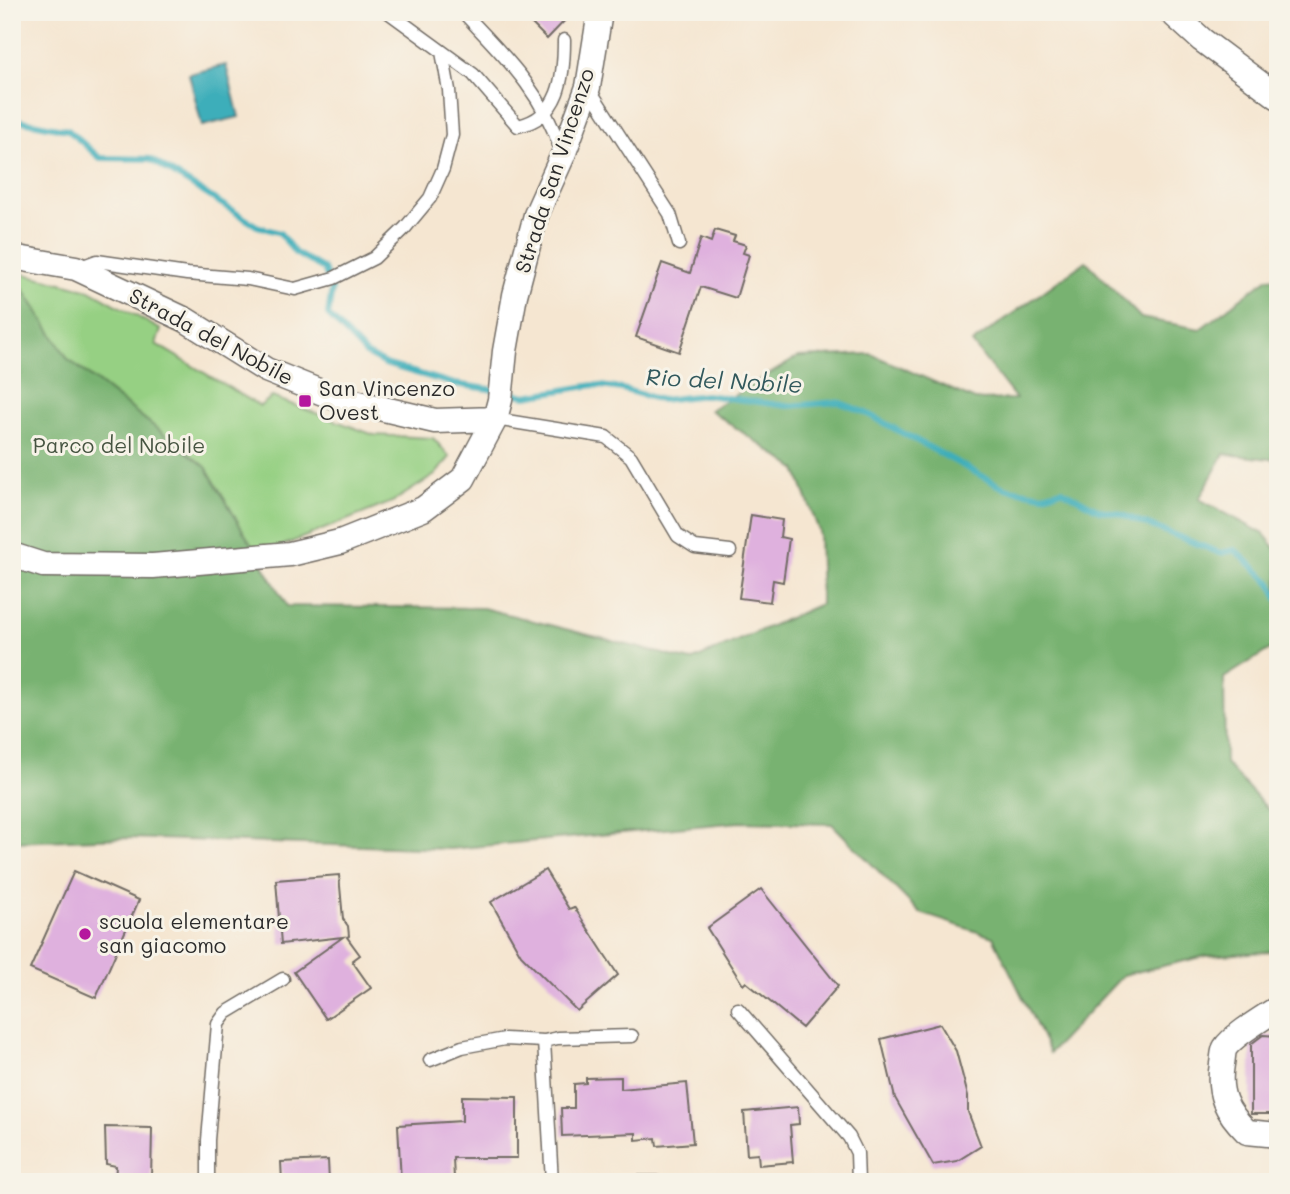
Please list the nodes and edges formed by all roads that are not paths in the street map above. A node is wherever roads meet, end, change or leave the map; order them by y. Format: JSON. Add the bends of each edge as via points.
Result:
{"nodes":[{"id":1,"x":387,"y":12,"type":"edge"},
{"id":2,"x":463,"y":12,"type":"edge"},
{"id":3,"x":600,"y":12,"type":"edge"},
{"id":4,"x":1171,"y":12,"type":"edge"},
{"id":5,"x":564,"y":40,"type":"dead end"},
{"id":6,"x":442,"y":52,"type":"junction"},
{"id":7,"x":588,"y":87,"type":"junction"},
{"id":8,"x":1278,"y":97,"type":"edge"},
{"id":9,"x":547,"y":112,"type":"junction"},
{"id":10,"x":563,"y":155,"type":"junction"},
{"id":11,"x":679,"y":244,"type":"dead end"},
{"id":12,"x":12,"y":257,"type":"edge"},
{"id":13,"x":76,"y":268,"type":"junction"},
{"id":14,"x":499,"y":400,"type":"junction"},
{"id":15,"x":730,"y":551,"type":"dead end"},
{"id":16,"x":12,"y":555,"type":"edge"},
{"id":17,"x":283,"y":979,"type":"dead end"},
{"id":18,"x":1278,"y":1008,"type":"edge"},
{"id":19,"x":738,"y":1009,"type":"dead end"},
{"id":20,"x":632,"y":1036,"type":"dead end"},
{"id":21,"x":544,"y":1041,"type":"junction"},
{"id":22,"x":430,"y":1060,"type":"dead end"},
{"id":23,"x":1278,"y":1135,"type":"edge"},
{"id":24,"x":208,"y":1182,"type":"edge"},
{"id":25,"x":552,"y":1182,"type":"edge"},
{"id":26,"x":628,"y":1182,"type":"edge"},
{"id":27,"x":657,"y":1182,"type":"edge"},
{"id":28,"x":858,"y":1182,"type":"edge"}],
"edges":[{"from":1,"to":6,"type":"lane"},
{"from":2,"to":9,"type":"lane","via":[[502,52]]},
{"from":3,"to":7,"type":"street","name":"Strada San Vincenzo"},
{"from":4,"to":8,"type":"street"},
{"from":5,"to":9,"type":"lane","via":[[564,69]]},
{"from":6,"to":9,"type":"lane","via":[[472,74],[518,126]]},
{"from":6,"to":13,"type":"lane","via":[[452,135],[443,169],[430,198],[374,258],[329,280],[295,289],[97,261]]},
{"from":7,"to":10,"type":"street","name":"Strada San Vincenzo"},
{"from":7,"to":11,"type":"lane","via":[[670,214]]},
{"from":9,"to":10,"type":"lane"},
{"from":10,"to":14,"type":"street","name":"Strada San Vincenzo","via":[[537,215],[519,282]]},
{"from":12,"to":13,"type":"street","name":"Strada del Nobile"},
{"from":13,"to":14,"type":"street","name":"Strada del Nobile","via":[[186,320],[266,370],[333,397],[435,421]]},
{"from":14,"to":15,"type":"lane","via":[[606,437],[631,457],[678,536],[695,548]]},
{"from":14,"to":16,"type":"street","name":"Strada San Vincenzo","via":[[463,479],[423,509],[340,542],[290,554],[153,566],[43,565]]},
{"from":17,"to":24,"type":"lane","via":[[226,1013],[218,1024]]},
{"from":18,"to":23,"type":"street","via":[[1226,1047],[1221,1093],[1231,1116],[1247,1132]]},
{"from":19,"to":28,"type":"lane","via":[[849,1137],[857,1153]]},
{"from":20,"to":21,"type":"lane"},
{"from":21,"to":22,"type":"lane","via":[[505,1039]]},
{"from":21,"to":25,"type":"lane"},
{"from":26,"to":27,"type":"lane"}]}
